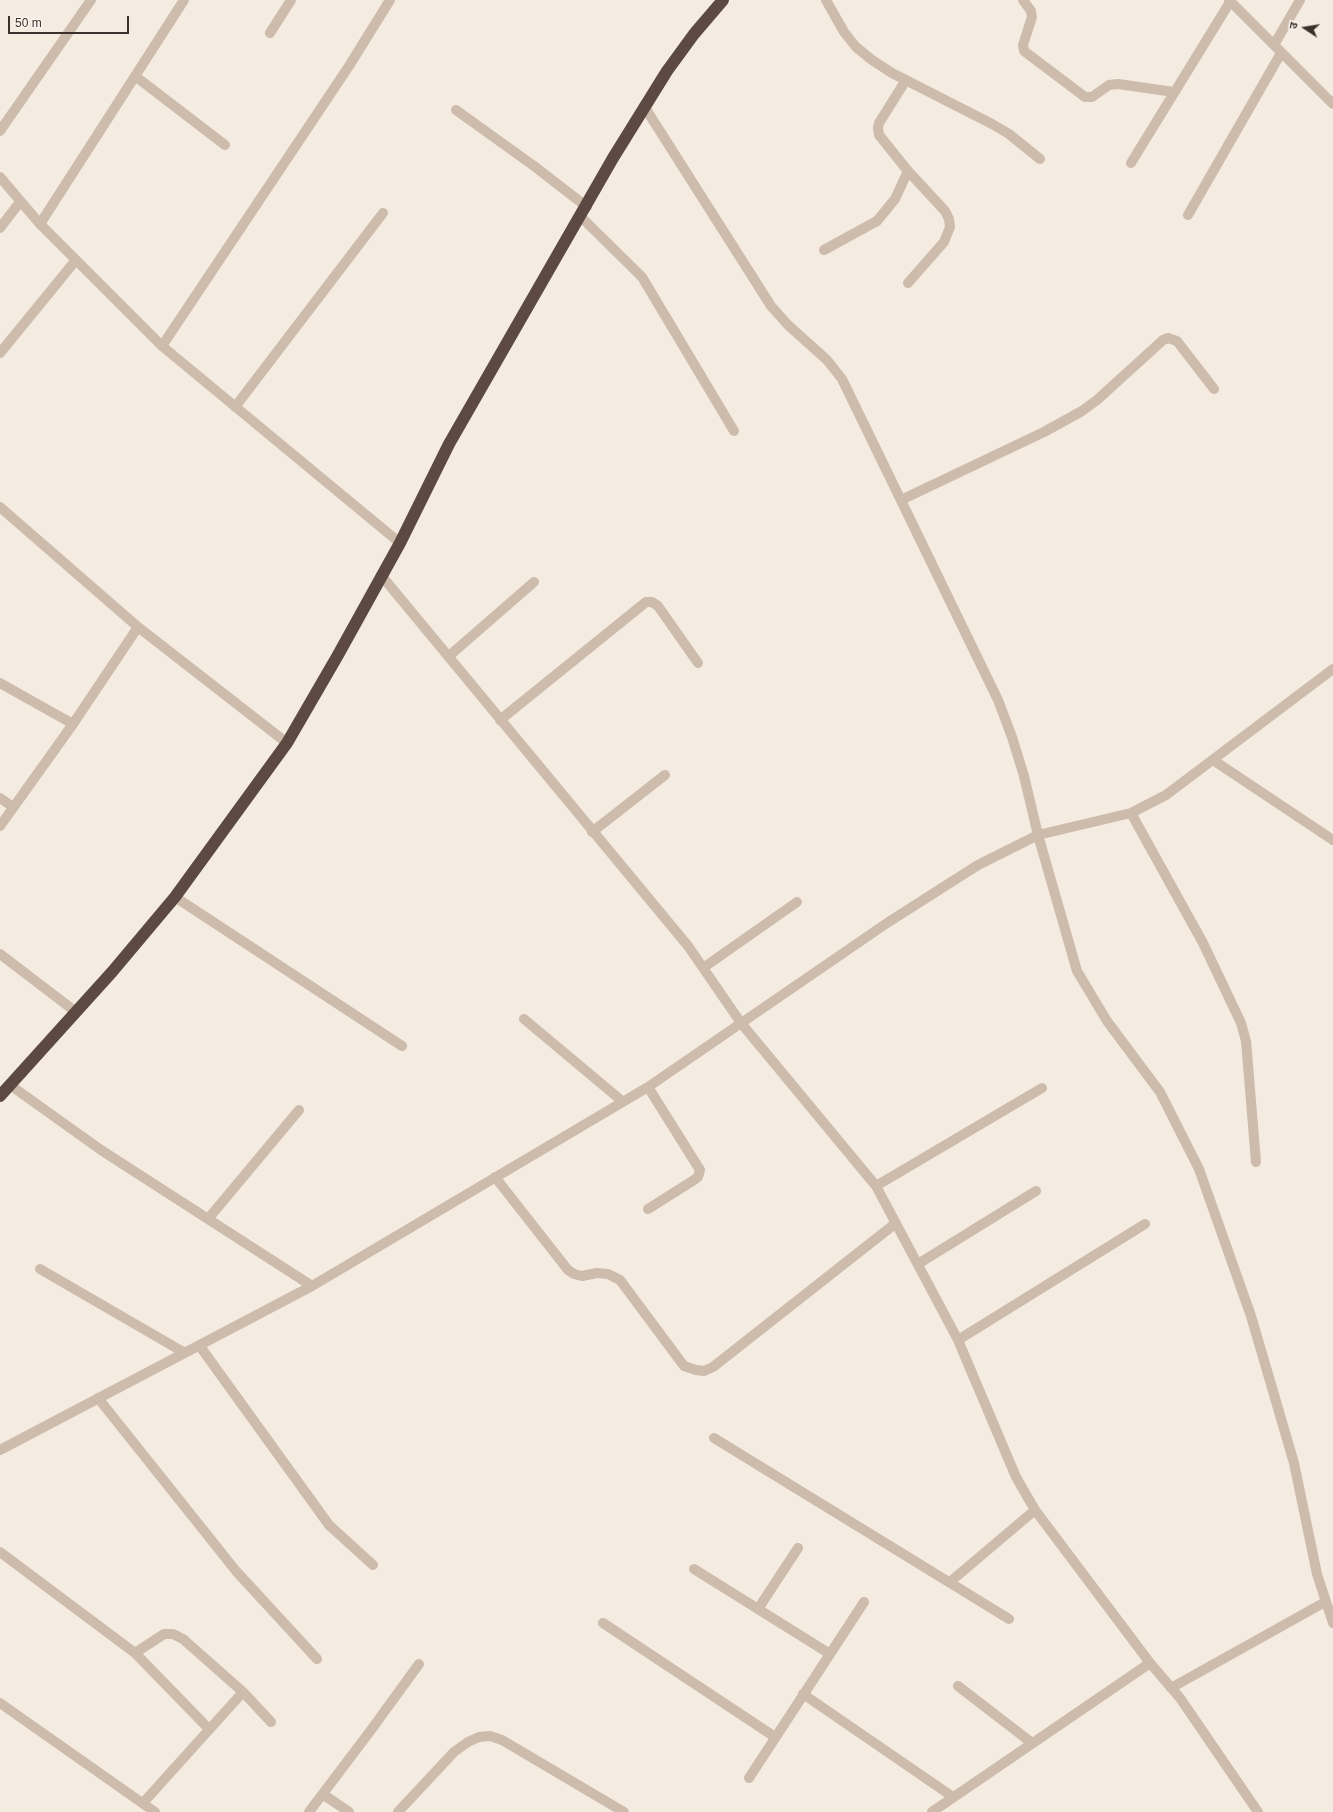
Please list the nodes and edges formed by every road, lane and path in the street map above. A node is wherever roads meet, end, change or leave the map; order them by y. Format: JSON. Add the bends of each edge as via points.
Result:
{"nodes":[{"id":1,"x":91,"y":0,"type":"edge"},
{"id":2,"x":184,"y":0,"type":"edge"},
{"id":3,"x":291,"y":0,"type":"edge"},
{"id":4,"x":390,"y":0,"type":"edge"},
{"id":5,"x":826,"y":0,"type":"edge"},
{"id":6,"x":1023,"y":0,"type":"edge"},
{"id":7,"x":1300,"y":0,"type":"edge"},
{"id":8,"x":1229,"y":1,"type":"edge"},
{"id":9,"x":721,"y":2,"type":"edge"},
{"id":10,"x":270,"y":33,"type":"dead end"},
{"id":11,"x":1274,"y":45,"type":"junction"},
{"id":12,"x":1281,"y":53,"type":"junction"},
{"id":13,"x":135,"y":76,"type":"junction"},
{"id":14,"x":906,"y":80,"type":"junction"},
{"id":15,"x":1174,"y":92,"type":"junction"},
{"id":16,"x":1333,"y":104,"type":"edge"},
{"id":17,"x":644,"y":106,"type":"junction"},
{"id":18,"x":456,"y":110,"type":"dead end"},
{"id":19,"x":0,"y":131,"type":"edge"},
{"id":20,"x":225,"y":145,"type":"dead end"},
{"id":21,"x":1040,"y":159,"type":"dead end"},
{"id":22,"x":1131,"y":163,"type":"dead end"},
{"id":23,"x":908,"y":171,"type":"junction"},
{"id":24,"x":0,"y":177,"type":"edge"},
{"id":25,"x":20,"y":202,"type":"junction"},
{"id":26,"x":584,"y":212,"type":"junction"},
{"id":27,"x":382,"y":213,"type":"dead end"},
{"id":28,"x":1188,"y":215,"type":"dead end"},
{"id":29,"x":40,"y":224,"type":"junction"},
{"id":30,"x":0,"y":228,"type":"edge"},
{"id":31,"x":824,"y":250,"type":"dead end"},
{"id":32,"x":76,"y":260,"type":"junction"},
{"id":33,"x":908,"y":283,"type":"dead end"},
{"id":34,"x":162,"y":346,"type":"junction"},
{"id":35,"x":0,"y":353,"type":"edge"},
{"id":36,"x":1214,"y":389,"type":"dead end"},
{"id":37,"x":235,"y":407,"type":"junction"},
{"id":38,"x":734,"y":431,"type":"dead end"},
{"id":39,"x":901,"y":500,"type":"junction"},
{"id":40,"x":0,"y":507,"type":"edge"},
{"id":41,"x":400,"y":543,"type":"junction"},
{"id":42,"x":381,"y":574,"type":"junction"},
{"id":43,"x":534,"y":582,"type":"dead end"},
{"id":44,"x":138,"y":627,"type":"junction"},
{"id":45,"x":449,"y":656,"type":"junction"},
{"id":46,"x":698,"y":663,"type":"dead end"},
{"id":47,"x":1333,"y":670,"type":"edge"},
{"id":48,"x":0,"y":683,"type":"edge"},
{"id":49,"x":500,"y":720,"type":"junction"},
{"id":50,"x":72,"y":724,"type":"junction"},
{"id":51,"x":287,"y":743,"type":"junction"},
{"id":52,"x":1212,"y":760,"type":"junction"},
{"id":53,"x":665,"y":774,"type":"dead end"},
{"id":54,"x":0,"y":798,"type":"edge"},
{"id":55,"x":13,"y":807,"type":"junction"},
{"id":56,"x":1131,"y":813,"type":"junction"},
{"id":57,"x":0,"y":826,"type":"edge"},
{"id":58,"x":592,"y":832,"type":"junction"},
{"id":59,"x":1038,"y":835,"type":"junction"},
{"id":60,"x":1333,"y":840,"type":"edge"},
{"id":61,"x":175,"y":897,"type":"junction"},
{"id":62,"x":797,"y":902,"type":"dead end"},
{"id":63,"x":0,"y":954,"type":"edge"},
{"id":64,"x":703,"y":968,"type":"junction"},
{"id":65,"x":76,"y":1012,"type":"junction"},
{"id":66,"x":524,"y":1019,"type":"dead end"},
{"id":67,"x":741,"y":1023,"type":"junction"},
{"id":68,"x":402,"y":1046,"type":"dead end"},
{"id":69,"x":10,"y":1085,"type":"junction"},
{"id":70,"x":648,"y":1087,"type":"junction"},
{"id":71,"x":1042,"y":1088,"type":"dead end"},
{"id":72,"x":0,"y":1096,"type":"edge"},
{"id":73,"x":622,"y":1101,"type":"junction"},
{"id":74,"x":299,"y":1110,"type":"dead end"},
{"id":75,"x":1256,"y":1162,"type":"dead end"},
{"id":76,"x":495,"y":1177,"type":"junction"},
{"id":77,"x":876,"y":1186,"type":"junction"},
{"id":78,"x":1036,"y":1191,"type":"dead end"},
{"id":79,"x":648,"y":1209,"type":"dead end"},
{"id":80,"x":208,"y":1219,"type":"junction"},
{"id":81,"x":896,"y":1223,"type":"junction"},
{"id":82,"x":1145,"y":1224,"type":"dead end"},
{"id":83,"x":918,"y":1264,"type":"junction"},
{"id":84,"x":40,"y":1269,"type":"dead end"},
{"id":85,"x":312,"y":1286,"type":"junction"},
{"id":86,"x":958,"y":1340,"type":"junction"},
{"id":87,"x":199,"y":1345,"type":"junction"},
{"id":88,"x":185,"y":1353,"type":"junction"},
{"id":89,"x":98,"y":1398,"type":"junction"},
{"id":90,"x":714,"y":1438,"type":"dead end"},
{"id":91,"x":0,"y":1450,"type":"edge"},
{"id":92,"x":1035,"y":1510,"type":"junction"},
{"id":93,"x":798,"y":1548,"type":"dead end"},
{"id":94,"x":0,"y":1552,"type":"edge"},
{"id":95,"x":373,"y":1564,"type":"dead end"},
{"id":96,"x":694,"y":1569,"type":"dead end"},
{"id":97,"x":950,"y":1582,"type":"junction"},
{"id":98,"x":864,"y":1602,"type":"dead end"},
{"id":99,"x":1325,"y":1602,"type":"junction"},
{"id":100,"x":758,"y":1609,"type":"junction"},
{"id":101,"x":1009,"y":1618,"type":"dead end"},
{"id":102,"x":603,"y":1623,"type":"dead end"},
{"id":103,"x":1333,"y":1623,"type":"edge"},
{"id":104,"x":135,"y":1653,"type":"junction"},
{"id":105,"x":830,"y":1654,"type":"junction"},
{"id":106,"x":317,"y":1659,"type":"dead end"},
{"id":107,"x":419,"y":1664,"type":"dead end"},
{"id":108,"x":1150,"y":1664,"type":"junction"},
{"id":109,"x":958,"y":1686,"type":"dead end"},
{"id":110,"x":1171,"y":1688,"type":"junction"},
{"id":111,"x":243,"y":1692,"type":"junction"},
{"id":112,"x":803,"y":1694,"type":"junction"},
{"id":113,"x":0,"y":1703,"type":"edge"},
{"id":114,"x":272,"y":1722,"type":"dead end"},
{"id":115,"x":209,"y":1729,"type":"junction"},
{"id":116,"x":775,"y":1737,"type":"junction"},
{"id":117,"x":1032,"y":1743,"type":"junction"},
{"id":118,"x":749,"y":1778,"type":"dead end"},
{"id":119,"x":324,"y":1795,"type":"junction"},
{"id":120,"x":952,"y":1797,"type":"junction"},
{"id":121,"x":143,"y":1803,"type":"junction"},
{"id":122,"x":156,"y":1812,"type":"edge"},
{"id":123,"x":309,"y":1812,"type":"edge"},
{"id":124,"x":349,"y":1812,"type":"edge"},
{"id":125,"x":398,"y":1812,"type":"edge"},
{"id":126,"x":624,"y":1812,"type":"edge"},
{"id":127,"x":932,"y":1812,"type":"edge"},
{"id":128,"x":1258,"y":1812,"type":"edge"}],
"edges":[{"from":1,"to":19,"type":"street"},
{"from":2,"to":13,"type":"street"},
{"from":3,"to":10,"type":"street"},
{"from":4,"to":34,"type":"street","via":[[349,66]]},
{"from":5,"to":14,"type":"street","via":[[844,32],[856,46],[872,60]]},
{"from":6,"to":15,"type":"street","via":[[1032,17],[1023,45],[1024,50],[1085,97],[1092,98],[1109,85],[1118,84]]},
{"from":7,"to":11,"type":"street"},
{"from":8,"to":11,"type":"street"},
{"from":8,"to":15,"type":"street"},
{"from":9,"to":17,"type":"highway","via":[[694,34]]},
{"from":11,"to":12,"type":"street"},
{"from":12,"to":16,"type":"street"},
{"from":12,"to":28,"type":"street"},
{"from":13,"to":20,"type":"street"},
{"from":13,"to":29,"type":"street"},
{"from":14,"to":21,"type":"street","via":[[1009,134]]},
{"from":14,"to":23,"type":"street","via":[[878,128],[879,135]]},
{"from":15,"to":22,"type":"street"},
{"from":17,"to":26,"type":"highway"},
{"from":17,"to":39,"type":"street","via":[[771,306],[827,360],[842,379]]},
{"from":18,"to":26,"type":"street"},
{"from":23,"to":31,"type":"street","via":[[895,200],[877,221]]},
{"from":23,"to":33,"type":"street","via":[[945,211],[950,227],[944,242]]},
{"from":24,"to":25,"type":"street"},
{"from":25,"to":29,"type":"street"},
{"from":25,"to":30,"type":"street"},
{"from":26,"to":38,"type":"street","via":[[642,276]]},
{"from":26,"to":41,"type":"highway","via":[[449,444]]},
{"from":27,"to":37,"type":"street"},
{"from":29,"to":32,"type":"street"},
{"from":32,"to":34,"type":"street"},
{"from":32,"to":35,"type":"street"},
{"from":34,"to":37,"type":"street"},
{"from":36,"to":39,"type":"street","via":[[1177,341],[1168,338],[1082,411],[1044,432]]},
{"from":37,"to":41,"type":"street"},
{"from":39,"to":59,"type":"street","via":[[998,700],[1024,776]]},
{"from":40,"to":44,"type":"street"},
{"from":41,"to":42,"type":"highway"},
{"from":42,"to":45,"type":"street"},
{"from":42,"to":51,"type":"highway"},
{"from":43,"to":45,"type":"street"},
{"from":44,"to":50,"type":"street"},
{"from":44,"to":51,"type":"street"},
{"from":45,"to":49,"type":"street"},
{"from":46,"to":49,"type":"street","via":[[658,606],[646,602]]},
{"from":47,"to":52,"type":"street"},
{"from":48,"to":50,"type":"street"},
{"from":49,"to":58,"type":"street"},
{"from":50,"to":55,"type":"street"},
{"from":51,"to":61,"type":"highway"},
{"from":52,"to":56,"type":"street","via":[[1166,796]]},
{"from":52,"to":60,"type":"street"},
{"from":53,"to":58,"type":"street"},
{"from":54,"to":55,"type":"street"},
{"from":55,"to":57,"type":"street"},
{"from":56,"to":59,"type":"street"},
{"from":56,"to":75,"type":"street","via":[[1203,943],[1241,1023],[1246,1041]]},
{"from":58,"to":64,"type":"street","via":[[688,946]]},
{"from":59,"to":67,"type":"street","via":[[978,865]]},
{"from":59,"to":99,"type":"street","via":[[1077,971],[1107,1021],[1160,1092],[1199,1169],[1251,1316],[1294,1463]]},
{"from":61,"to":65,"type":"highway"},
{"from":61,"to":68,"type":"street"},
{"from":62,"to":64,"type":"street"},
{"from":63,"to":65,"type":"street"},
{"from":64,"to":67,"type":"street"},
{"from":65,"to":69,"type":"highway"},
{"from":66,"to":73,"type":"street"},
{"from":67,"to":70,"type":"street"},
{"from":67,"to":77,"type":"street"},
{"from":69,"to":72,"type":"highway"},
{"from":69,"to":80,"type":"street","via":[[101,1150]]},
{"from":70,"to":73,"type":"street"},
{"from":70,"to":79,"type":"street","via":[[700,1170],[694,1180]]},
{"from":71,"to":77,"type":"street"},
{"from":73,"to":76,"type":"street"},
{"from":74,"to":80,"type":"street"},
{"from":76,"to":81,"type":"street","via":[[568,1270],[582,1276],[608,1274],[620,1280],[684,1366],[704,1371],[713,1367]]},
{"from":76,"to":85,"type":"street"},
{"from":77,"to":81,"type":"street"},
{"from":78,"to":83,"type":"street"},
{"from":80,"to":85,"type":"street"},
{"from":81,"to":83,"type":"street"},
{"from":82,"to":86,"type":"street"},
{"from":83,"to":86,"type":"street"},
{"from":84,"to":88,"type":"street"},
{"from":85,"to":87,"type":"street"},
{"from":86,"to":92,"type":"street","via":[[1016,1476]]},
{"from":87,"to":88,"type":"street"},
{"from":87,"to":95,"type":"street","via":[[329,1525]]},
{"from":88,"to":89,"type":"street"},
{"from":89,"to":91,"type":"street"},
{"from":89,"to":106,"type":"street","via":[[236,1571]]},
{"from":90,"to":97,"type":"street"},
{"from":92,"to":97,"type":"street"},
{"from":92,"to":108,"type":"street"},
{"from":93,"to":100,"type":"street"},
{"from":94,"to":104,"type":"street"},
{"from":96,"to":100,"type":"street"},
{"from":97,"to":101,"type":"street"},
{"from":98,"to":105,"type":"street"},
{"from":99,"to":103,"type":"street"},
{"from":99,"to":110,"type":"street"},
{"from":100,"to":105,"type":"street"},
{"from":102,"to":116,"type":"street"},
{"from":104,"to":111,"type":"street","via":[[164,1634],[173,1634],[183,1639]]},
{"from":104,"to":115,"type":"street"},
{"from":105,"to":112,"type":"street"},
{"from":107,"to":119,"type":"street"},
{"from":108,"to":110,"type":"street"},
{"from":108,"to":117,"type":"street"},
{"from":109,"to":117,"type":"street"},
{"from":110,"to":128,"type":"street"},
{"from":111,"to":114,"type":"street"},
{"from":111,"to":115,"type":"street"},
{"from":112,"to":116,"type":"street"},
{"from":112,"to":120,"type":"street"},
{"from":113,"to":121,"type":"street"},
{"from":115,"to":121,"type":"street"},
{"from":116,"to":118,"type":"street"},
{"from":117,"to":120,"type":"street"},
{"from":119,"to":123,"type":"street"},
{"from":119,"to":124,"type":"street"},
{"from":120,"to":127,"type":"street"},
{"from":121,"to":122,"type":"street"},
{"from":125,"to":126,"type":"street","via":[[454,1752],[479,1737],[490,1736],[502,1740]]}]}
